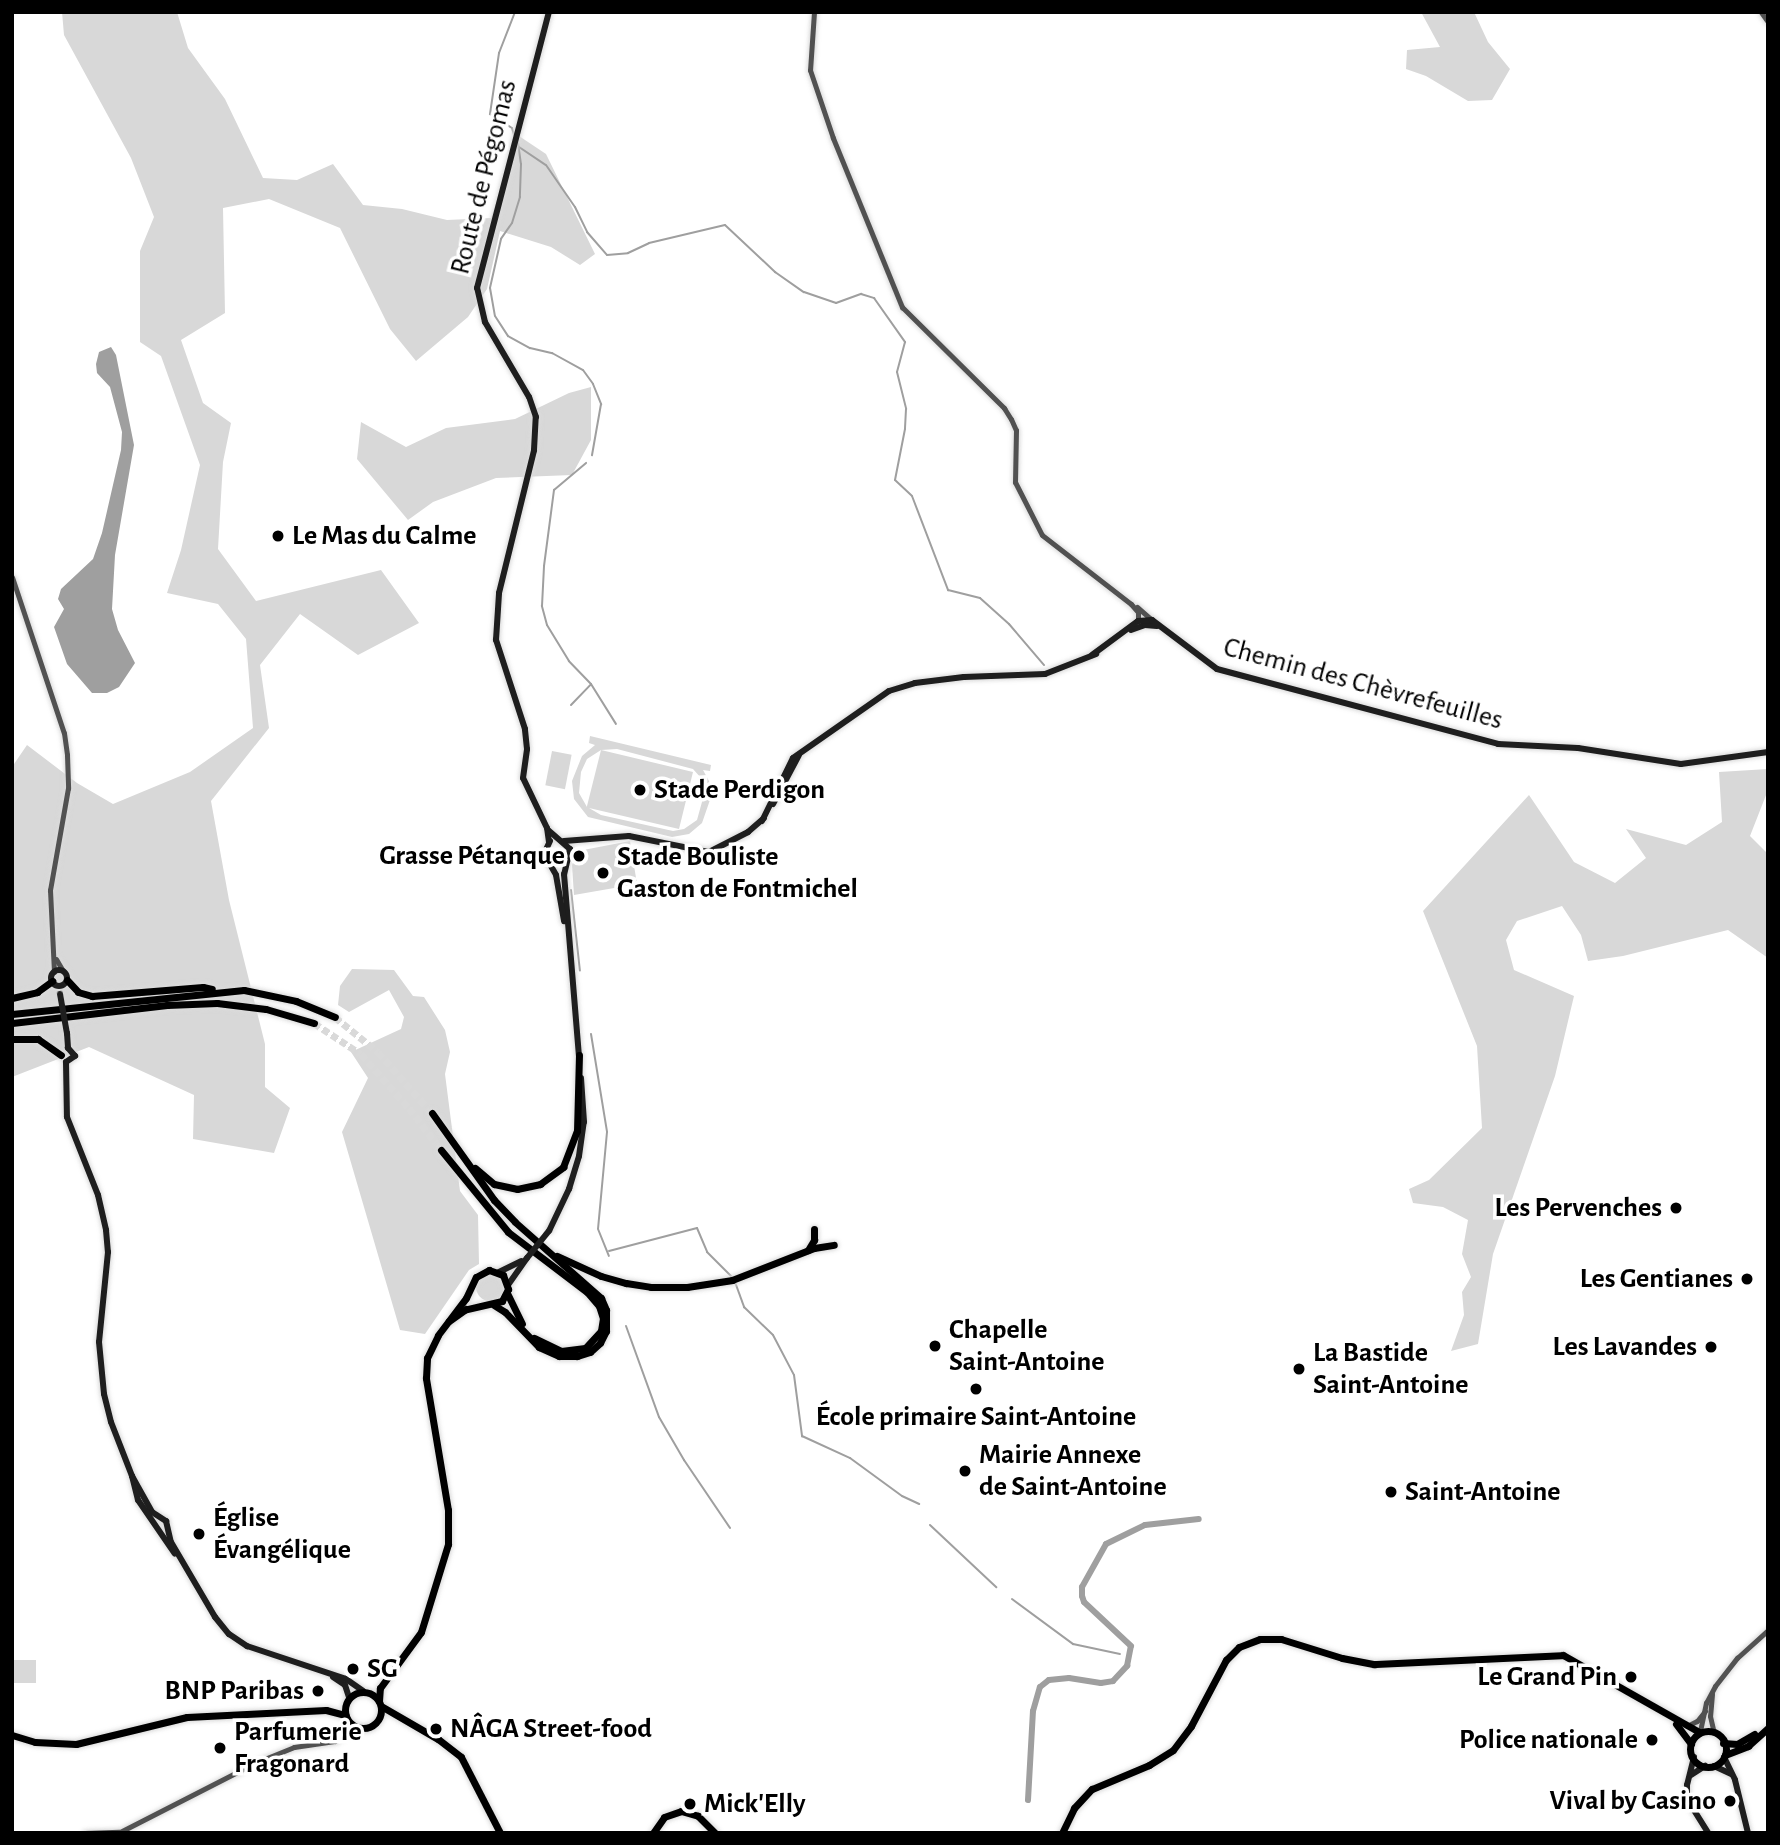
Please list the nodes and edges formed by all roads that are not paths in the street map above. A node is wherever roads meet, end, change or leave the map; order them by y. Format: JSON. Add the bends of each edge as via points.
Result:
{"nodes":[{"id":1,"x":549,"y":12,"type":"edge"},
{"id":2,"x":814,"y":12,"type":"edge"},
{"id":3,"x":1761,"y":12,"type":"edge"},
{"id":4,"x":1768,"y":22,"type":"edge"},
{"id":5,"x":12,"y":577,"type":"edge"},
{"id":6,"x":1131,"y":604,"type":"junction"},
{"id":7,"x":1139,"y":612,"type":"junction"},
{"id":8,"x":1138,"y":621,"type":"junction"},
{"id":9,"x":1150,"y":621,"type":"junction"},
{"id":10,"x":1092,"y":655,"type":"junction"},
{"id":11,"x":1768,"y":752,"type":"edge"},
{"id":12,"x":547,"y":828,"type":"junction"},
{"id":13,"x":561,"y":840,"type":"junction"},
{"id":14,"x":577,"y":841,"type":"junction"},
{"id":15,"x":549,"y":842,"type":"junction"},
{"id":16,"x":570,"y":849,"type":"junction"},
{"id":17,"x":566,"y":863,"type":"junction"},
{"id":18,"x":552,"y":865,"type":"junction"},
{"id":19,"x":568,"y":936,"type":"junction"},
{"id":20,"x":55,"y":956,"type":"junction"},
{"id":21,"x":63,"y":971,"type":"junction"},
{"id":22,"x":54,"y":972,"type":"junction"},
{"id":23,"x":60,"y":985,"type":"junction"},
{"id":24,"x":220,"y":991,"type":"junction"},
{"id":25,"x":12,"y":998,"type":"edge"},
{"id":26,"x":12,"y":1014,"type":"edge"},
{"id":27,"x":335,"y":1017,"type":"tunnel mouth"},
{"id":28,"x":12,"y":1023,"type":"edge"},
{"id":29,"x":314,"y":1023,"type":"tunnel mouth"},
{"id":30,"x":12,"y":1039,"type":"edge"},
{"id":31,"x":68,"y":1048,"type":"junction"},
{"id":32,"x":61,"y":1055,"type":"junction"},
{"id":33,"x":579,"y":1055,"type":"junction"},
{"id":34,"x":66,"y":1062,"type":"junction"},
{"id":35,"x":432,"y":1113,"type":"tunnel mouth"},
{"id":36,"x":447,"y":1134,"type":"junction"},
{"id":37,"x":441,"y":1150,"type":"tunnel mouth"},
{"id":38,"x":814,"y":1229,"type":"dead end"},
{"id":39,"x":834,"y":1245,"type":"dead end"},
{"id":40,"x":807,"y":1250,"type":"junction"},
{"id":41,"x":547,"y":1251,"type":"junction"},
{"id":42,"x":527,"y":1258,"type":"junction"},
{"id":43,"x":499,"y":1272,"type":"junction"},
{"id":44,"x":472,"y":1286,"type":"junction"},
{"id":45,"x":508,"y":1289,"type":"junction"},
{"id":46,"x":483,"y":1304,"type":"junction"},
{"id":47,"x":494,"y":1305,"type":"junction"},
{"id":48,"x":449,"y":1321,"type":"junction"},
{"id":49,"x":1768,"y":1630,"type":"edge"},
{"id":50,"x":319,"y":1670,"type":"junction"},
{"id":51,"x":1715,"y":1686,"type":"junction"},
{"id":52,"x":380,"y":1688,"type":"junction"},
{"id":53,"x":367,"y":1692,"type":"junction"},
{"id":54,"x":347,"y":1700,"type":"junction"},
{"id":55,"x":380,"y":1704,"type":"junction"},
{"id":56,"x":334,"y":1710,"type":"junction"},
{"id":57,"x":396,"y":1717,"type":"junction"},
{"id":58,"x":1705,"y":1718,"type":"junction"},
{"id":59,"x":347,"y":1719,"type":"junction"},
{"id":60,"x":379,"y":1719,"type":"junction"},
{"id":61,"x":1671,"y":1719,"type":"junction"},
{"id":62,"x":1768,"y":1726,"type":"edge"},
{"id":63,"x":357,"y":1727,"type":"junction"},
{"id":64,"x":1686,"y":1727,"type":"junction"},
{"id":65,"x":348,"y":1732,"type":"junction"},
{"id":66,"x":1700,"y":1732,"type":"junction"},
{"id":67,"x":1714,"y":1732,"type":"junction"},
{"id":68,"x":12,"y":1735,"type":"edge"},
{"id":69,"x":1723,"y":1742,"type":"junction"},
{"id":70,"x":1691,"y":1744,"type":"junction"},
{"id":71,"x":1725,"y":1756,"type":"junction"},
{"id":72,"x":1694,"y":1758,"type":"junction"},
{"id":73,"x":1705,"y":1766,"type":"junction"},
{"id":74,"x":1714,"y":1766,"type":"junction"},
{"id":75,"x":1733,"y":1776,"type":"junction"},
{"id":76,"x":1690,"y":1777,"type":"junction"},
{"id":77,"x":702,"y":1818,"type":"junction"},
{"id":78,"x":98,"y":1832,"type":"edge"},
{"id":79,"x":118,"y":1832,"type":"edge"},
{"id":80,"x":86,"y":1833,"type":"edge"},
{"id":81,"x":500,"y":1833,"type":"edge"},
{"id":82,"x":653,"y":1833,"type":"edge"},
{"id":83,"x":709,"y":1833,"type":"edge"},
{"id":84,"x":715,"y":1833,"type":"edge"},
{"id":85,"x":1062,"y":1833,"type":"edge"},
{"id":86,"x":1708,"y":1833,"type":"edge"},
{"id":87,"x":1748,"y":1833,"type":"edge"}],
"edges":[{"from":1,"to":12,"type":"main road","name":"Route de Pégomas","via":[[477,288],[485,322],[536,417],[535,446],[499,593],[496,632],[526,729],[523,778]]},
{"from":2,"to":6,"type":"street","via":[[810,70],[902,307],[1011,419],[1016,430],[1015,482],[1042,535]]},
{"from":3,"to":4,"type":"street"},
{"from":5,"to":20,"type":"street","via":[[67,749],[68,788],[50,890]]},
{"from":6,"to":7,"type":"street"},
{"from":6,"to":9,"type":"street"},
{"from":7,"to":8,"type":"street"},
{"from":7,"to":9,"type":"street"},
{"from":8,"to":9,"type":"main road"},
{"from":8,"to":10,"type":"main road"},
{"from":9,"to":10,"type":"main road"},
{"from":9,"to":11,"type":"main road","name":"Chemin des Chèvrefeuilles","via":[[1217,669],[1475,738],[1681,764]]},
{"from":10,"to":14,"type":"main road","via":[[1045,674],[901,686],[875,698],[786,768],[762,821],[709,852],[629,836]]},
{"from":12,"to":13,"type":"main road","name":"Route de Pégomas"},
{"from":12,"to":15,"type":"main road","name":"Route de Pégomas"},
{"from":13,"to":14,"type":"main road"},
{"from":13,"to":15,"type":"main road"},
{"from":13,"to":16,"type":"main road"},
{"from":14,"to":16,"type":"main road"},
{"from":15,"to":18,"type":"main road","via":[[544,854]]},
{"from":16,"to":17,"type":"main road"},
{"from":17,"to":18,"type":"main road"},
{"from":17,"to":19,"type":"main road"},
{"from":18,"to":19,"type":"main road"},
{"from":19,"to":33,"type":"main road"},
{"from":20,"to":21,"type":"street"},
{"from":20,"to":22,"type":"street"},
{"from":21,"to":22,"type":"main road"},
{"from":21,"to":23,"type":"main road"},
{"from":22,"to":23,"type":"main road"},
{"from":23,"to":24,"type":"main road","via":[[92,996],[204,987]]},
{"from":23,"to":25,"type":"main road"},
{"from":23,"to":31,"type":"main road","bridge":true},
{"from":24,"to":26,"type":"main road"},
{"from":24,"to":27,"type":"main road","via":[[271,994]]},
{"from":28,"to":29,"type":"main road","via":[[217,1003],[266,1009]]},
{"from":30,"to":32,"type":"main road","via":[[38,1039]]},
{"from":31,"to":32,"type":"main road"},
{"from":31,"to":34,"type":"main road","via":[[75,1056]]},
{"from":32,"to":34,"type":"main road"},
{"from":33,"to":36,"type":"main road","via":[[575,1139],[563,1167],[547,1181],[517,1189],[494,1184]]},
{"from":33,"to":42,"type":"main road","bridge":true,"via":[[582,1140],[569,1189],[549,1231]]},
{"from":34,"to":50,"type":"main road","via":[[67,1117],[106,1230],[99,1342],[104,1394],[132,1476],[229,1634],[247,1646]]},
{"from":35,"to":36,"type":"main road"},
{"from":36,"to":41,"type":"main road","via":[[494,1200]]},
{"from":37,"to":45,"type":"main road","via":[[508,1232],[592,1296],[601,1311],[601,1331],[585,1348],[572,1352],[554,1349],[522,1325]]},
{"from":38,"to":40,"type":"main road"},
{"from":39,"to":40,"type":"main road"},
{"from":40,"to":41,"type":"main road","via":[[736,1279],[688,1287],[651,1287],[601,1276]]},
{"from":41,"to":47,"type":"main road","via":[[604,1303],[608,1324],[600,1343],[577,1356],[554,1354],[533,1343]]},
{"from":42,"to":43,"type":"main road"},
{"from":42,"to":45,"type":"main road"},
{"from":43,"to":44,"type":"main road","via":[[489,1269],[480,1273]]},
{"from":43,"to":45,"type":"main road"},
{"from":44,"to":46,"type":"main road"},
{"from":44,"to":48,"type":"main road"},
{"from":45,"to":47,"type":"main road"},
{"from":46,"to":47,"type":"main road"},
{"from":46,"to":48,"type":"main road"},
{"from":48,"to":52,"type":"main road","via":[[425,1365],[448,1510],[448,1544],[421,1632]]},
{"from":49,"to":51,"type":"street"},
{"from":50,"to":53,"type":"main road"},
{"from":50,"to":54,"type":"main road","via":[[342,1683]]},
{"from":51,"to":58,"type":"street"},
{"from":51,"to":58,"type":"street"},
{"from":52,"to":53,"type":"main road"},
{"from":52,"to":55,"type":"main road"},
{"from":53,"to":54,"type":"main road"},
{"from":53,"to":55,"type":"main road"},
{"from":54,"to":56,"type":"main road"},
{"from":54,"to":59,"type":"main road"},
{"from":55,"to":57,"type":"main road"},
{"from":55,"to":60,"type":"main road"},
{"from":56,"to":59,"type":"main road"},
{"from":56,"to":68,"type":"main road","via":[[169,1720],[76,1744],[35,1742]]},
{"from":57,"to":60,"type":"main road"},
{"from":57,"to":81,"type":"main road","via":[[461,1756]]},
{"from":58,"to":64,"type":"street"},
{"from":58,"to":66,"type":"street"},
{"from":58,"to":67,"type":"street"},
{"from":59,"to":63,"type":"main road"},
{"from":59,"to":65,"type":"street"},
{"from":60,"to":63,"type":"main road","via":[[368,1727]]},
{"from":61,"to":64,"type":"main road"},
{"from":61,"to":70,"type":"main road"},
{"from":61,"to":85,"type":"main road","via":[[1563,1655],[1374,1664],[1281,1639],[1260,1639],[1239,1647],[1226,1660],[1173,1750],[1092,1789],[1074,1808]]},
{"from":62,"to":69,"type":"main road","via":[[1741,1743]]},
{"from":62,"to":71,"type":"main road","via":[[1748,1746]]},
{"from":63,"to":65,"type":"street"},
{"from":64,"to":66,"type":"main road"},
{"from":65,"to":79,"type":"street","via":[[335,1741],[276,1753]]},
{"from":66,"to":67,"type":"main road"},
{"from":66,"to":70,"type":"main road"},
{"from":67,"to":69,"type":"main road"},
{"from":69,"to":71,"type":"main road"},
{"from":70,"to":72,"type":"main road"},
{"from":71,"to":74,"type":"main road"},
{"from":71,"to":75,"type":"main road"},
{"from":72,"to":73,"type":"main road"},
{"from":72,"to":76,"type":"main road"},
{"from":73,"to":74,"type":"main road"},
{"from":73,"to":76,"type":"main road"},
{"from":74,"to":75,"type":"main road"},
{"from":75,"to":87,"type":"main road"},
{"from":76,"to":86,"type":"main road","via":[[1687,1798]]},
{"from":77,"to":82,"type":"main road","via":[[674,1813],[658,1822]]},
{"from":77,"to":83,"type":"main road"},
{"from":77,"to":84,"type":"main road"},
{"from":78,"to":79,"type":"street"},
{"from":78,"to":80,"type":"street"}]}
